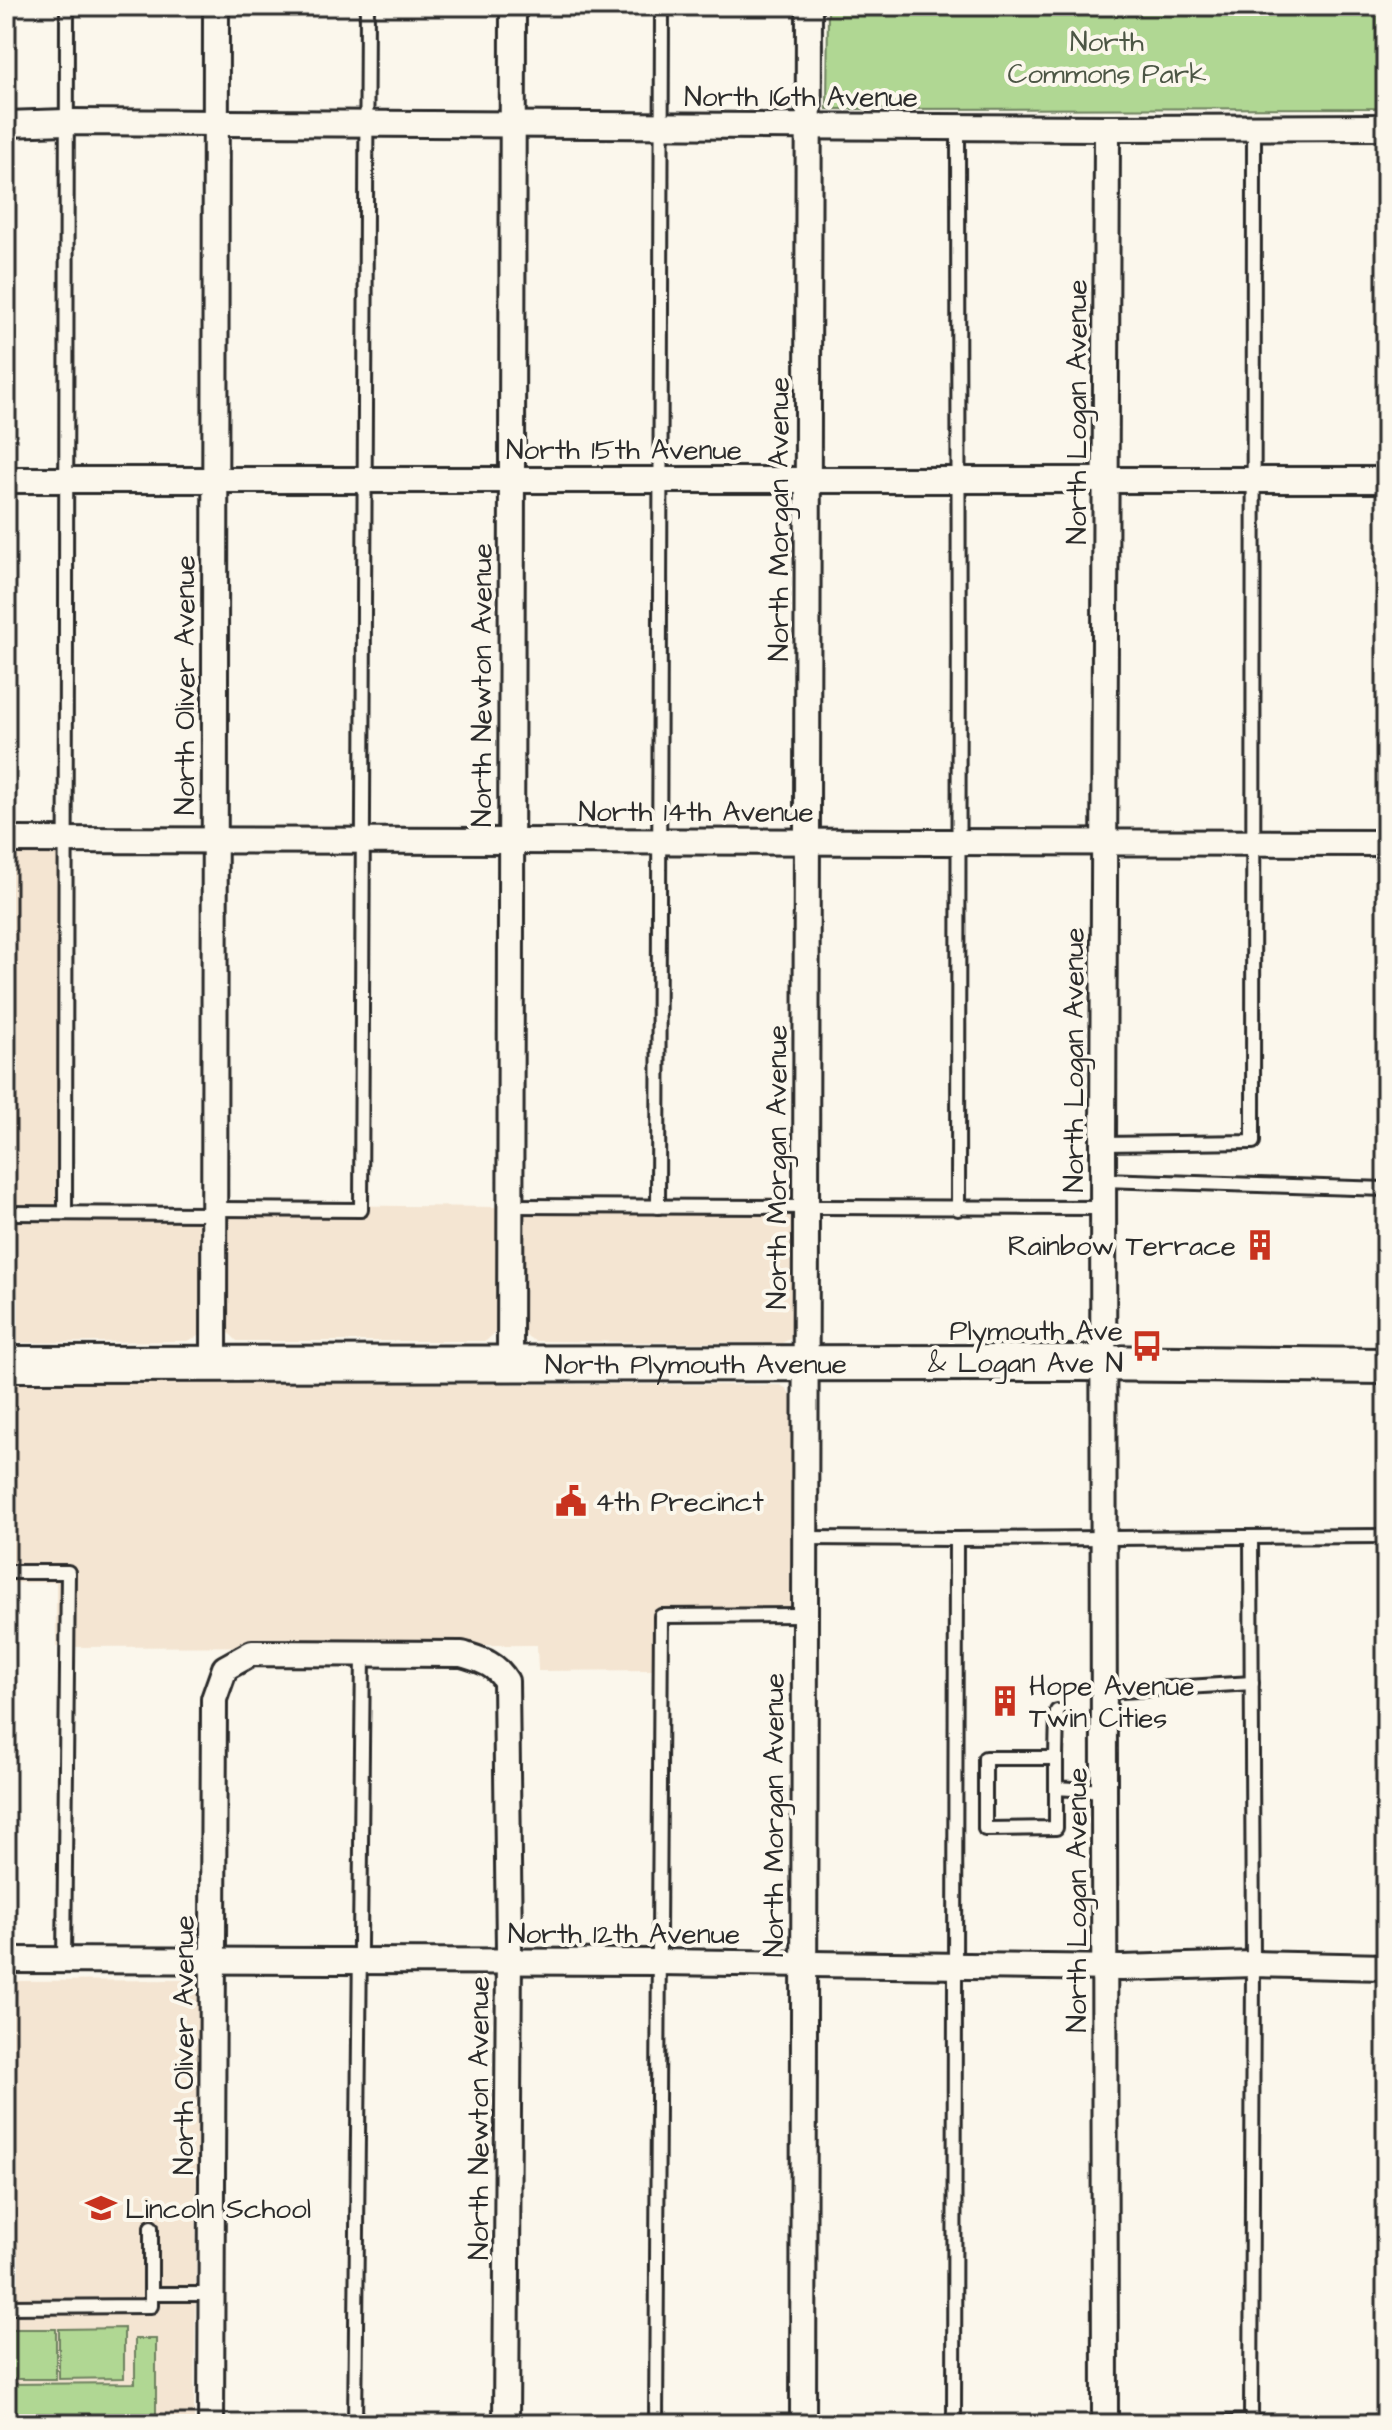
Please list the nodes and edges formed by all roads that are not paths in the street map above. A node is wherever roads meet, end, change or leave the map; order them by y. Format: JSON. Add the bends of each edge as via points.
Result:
{"nodes":[{"id":1,"x":67,"y":6,"type":"edge"},
{"id":2,"x":216,"y":6,"type":"edge"},
{"id":3,"x":367,"y":6,"type":"edge"},
{"id":4,"x":513,"y":6,"type":"edge"},
{"id":5,"x":662,"y":6,"type":"edge"},
{"id":6,"x":809,"y":6,"type":"edge"},
{"id":7,"x":66,"y":122,"type":"junction"},
{"id":8,"x":215,"y":123,"type":"junction"},
{"id":9,"x":368,"y":123,"type":"junction"},
{"id":10,"x":513,"y":123,"type":"junction"},
{"id":11,"x":6,"y":124,"type":"edge"},
{"id":12,"x":661,"y":125,"type":"junction"},
{"id":13,"x":809,"y":126,"type":"junction"},
{"id":14,"x":958,"y":127,"type":"junction"},
{"id":15,"x":1386,"y":127,"type":"edge"},
{"id":16,"x":1107,"y":128,"type":"junction"},
{"id":17,"x":1254,"y":128,"type":"junction"},
{"id":18,"x":512,"y":479,"type":"junction"},
{"id":19,"x":660,"y":479,"type":"junction"},
{"id":20,"x":809,"y":479,"type":"junction"},
{"id":21,"x":957,"y":479,"type":"junction"},
{"id":22,"x":1105,"y":479,"type":"junction"},
{"id":23,"x":1254,"y":479,"type":"junction"},
{"id":24,"x":6,"y":480,"type":"edge"},
{"id":25,"x":67,"y":480,"type":"junction"},
{"id":26,"x":214,"y":480,"type":"junction"},
{"id":27,"x":363,"y":480,"type":"junction"},
{"id":28,"x":1386,"y":480,"type":"edge"},
{"id":29,"x":6,"y":840,"type":"edge"},
{"id":30,"x":66,"y":841,"type":"junction"},
{"id":31,"x":807,"y":841,"type":"junction"},
{"id":32,"x":960,"y":841,"type":"junction"},
{"id":33,"x":215,"y":842,"type":"junction"},
{"id":34,"x":363,"y":842,"type":"junction"},
{"id":35,"x":510,"y":842,"type":"junction"},
{"id":36,"x":1104,"y":842,"type":"junction"},
{"id":37,"x":1253,"y":842,"type":"junction"},
{"id":38,"x":660,"y":843,"type":"junction"},
{"id":39,"x":1386,"y":843,"type":"edge"},
{"id":40,"x":1103,"y":1144,"type":"junction"},
{"id":41,"x":1103,"y":1180,"type":"junction"},
{"id":42,"x":1386,"y":1189,"type":"edge"},
{"id":43,"x":510,"y":1206,"type":"junction"},
{"id":44,"x":658,"y":1207,"type":"junction"},
{"id":45,"x":806,"y":1207,"type":"junction"},
{"id":46,"x":1103,"y":1208,"type":"junction"},
{"id":47,"x":958,"y":1209,"type":"junction"},
{"id":48,"x":214,"y":1212,"type":"junction"},
{"id":49,"x":6,"y":1213,"type":"edge"},
{"id":50,"x":65,"y":1213,"type":"junction"},
{"id":51,"x":1103,"y":1363,"type":"junction"},
{"id":52,"x":6,"y":1364,"type":"edge"},
{"id":53,"x":214,"y":1364,"type":"junction"},
{"id":54,"x":510,"y":1364,"type":"junction"},
{"id":55,"x":806,"y":1364,"type":"junction"},
{"id":56,"x":1386,"y":1366,"type":"edge"},
{"id":57,"x":1386,"y":1536,"type":"edge"},
{"id":58,"x":1104,"y":1537,"type":"junction"},
{"id":59,"x":1251,"y":1537,"type":"junction"},
{"id":60,"x":805,"y":1538,"type":"junction"},
{"id":61,"x":956,"y":1539,"type":"junction"},
{"id":62,"x":6,"y":1572,"type":"edge"},
{"id":63,"x":804,"y":1615,"type":"junction"},
{"id":64,"x":363,"y":1653,"type":"junction"},
{"id":65,"x":1252,"y":1683,"type":"junction"},
{"id":66,"x":1105,"y":1692,"type":"junction"},
{"id":67,"x":1057,"y":1711,"type":"dead end"},
{"id":68,"x":1056,"y":1758,"type":"junction"},
{"id":69,"x":1056,"y":1788,"type":"junction"},
{"id":70,"x":1105,"y":1791,"type":"junction"},
{"id":71,"x":6,"y":1960,"type":"edge"},
{"id":72,"x":64,"y":1960,"type":"junction"},
{"id":73,"x":213,"y":1961,"type":"junction"},
{"id":74,"x":358,"y":1962,"type":"junction"},
{"id":75,"x":509,"y":1962,"type":"junction"},
{"id":76,"x":658,"y":1962,"type":"junction"},
{"id":77,"x":1253,"y":1964,"type":"junction"},
{"id":78,"x":803,"y":1965,"type":"junction"},
{"id":79,"x":956,"y":1966,"type":"junction"},
{"id":80,"x":1386,"y":1967,"type":"edge"},
{"id":81,"x":1106,"y":1968,"type":"junction"},
{"id":82,"x":151,"y":2227,"type":"dead end"},
{"id":83,"x":151,"y":2294,"type":"junction"},
{"id":84,"x":211,"y":2294,"type":"junction"},
{"id":85,"x":6,"y":2307,"type":"edge"},
{"id":86,"x":1251,"y":2422,"type":"edge"},
{"id":87,"x":1386,"y":2423,"type":"edge"},
{"id":88,"x":211,"y":2424,"type":"edge"},
{"id":89,"x":355,"y":2424,"type":"edge"},
{"id":90,"x":506,"y":2424,"type":"edge"},
{"id":91,"x":656,"y":2424,"type":"edge"},
{"id":92,"x":803,"y":2424,"type":"edge"},
{"id":93,"x":954,"y":2424,"type":"edge"},
{"id":94,"x":1105,"y":2424,"type":"edge"}],
"edges":[{"from":1,"to":7,"type":"lane"},
{"from":2,"to":8,"type":"street","name":"North Oliver Avenue"},
{"from":3,"to":9,"type":"lane"},
{"from":4,"to":10,"type":"street","name":"North Newton Avenue"},
{"from":5,"to":12,"type":"lane"},
{"from":6,"to":13,"type":"street","name":"North Morgan Avenue"},
{"from":7,"to":8,"type":"street","name":"North 16th Avenue"},
{"from":7,"to":11,"type":"street","name":"North 16th Avenue"},
{"from":7,"to":25,"type":"lane"},
{"from":8,"to":9,"type":"street","name":"North 16th Avenue"},
{"from":8,"to":26,"type":"street","name":"North Oliver Avenue"},
{"from":9,"to":10,"type":"street","name":"North 16th Avenue"},
{"from":9,"to":27,"type":"lane"},
{"from":10,"to":12,"type":"street","name":"North 16th Avenue"},
{"from":10,"to":18,"type":"street","name":"North Newton Avenue"},
{"from":12,"to":13,"type":"street","name":"North 16th Avenue"},
{"from":12,"to":19,"type":"lane"},
{"from":13,"to":14,"type":"street","name":"North 16th Avenue"},
{"from":13,"to":20,"type":"street","name":"North Morgan Avenue"},
{"from":14,"to":16,"type":"street","name":"North 16th Avenue"},
{"from":14,"to":21,"type":"lane"},
{"from":15,"to":17,"type":"street","name":"North 16th Avenue"},
{"from":16,"to":17,"type":"street","name":"North 16th Avenue"},
{"from":16,"to":22,"type":"street","name":"North Logan Avenue"},
{"from":17,"to":23,"type":"lane"},
{"from":18,"to":19,"type":"street","name":"North 15th Avenue"},
{"from":18,"to":27,"type":"street","name":"North 15th Avenue"},
{"from":18,"to":35,"type":"street","name":"North Newton Avenue"},
{"from":19,"to":20,"type":"street","name":"North 15th Avenue"},
{"from":19,"to":38,"type":"lane"},
{"from":20,"to":21,"type":"street","name":"North 15th Avenue"},
{"from":20,"to":31,"type":"street","name":"North Morgan Avenue"},
{"from":21,"to":22,"type":"street","name":"North 15th Avenue"},
{"from":21,"to":32,"type":"lane"},
{"from":22,"to":23,"type":"street","name":"North 15th Avenue"},
{"from":22,"to":36,"type":"street","name":"North Logan Avenue"},
{"from":23,"to":28,"type":"street","name":"North 15th Avenue"},
{"from":23,"to":37,"type":"lane"},
{"from":24,"to":25,"type":"street","name":"North 15th Avenue"},
{"from":25,"to":26,"type":"street","name":"North 15th Avenue"},
{"from":25,"to":30,"type":"lane"},
{"from":26,"to":27,"type":"street","name":"North 15th Avenue"},
{"from":26,"to":33,"type":"street","name":"North Oliver Avenue"},
{"from":27,"to":34,"type":"lane"},
{"from":29,"to":30,"type":"street","name":"North 14th Avenue"},
{"from":30,"to":33,"type":"street","name":"North 14th Avenue"},
{"from":30,"to":50,"type":"lane"},
{"from":31,"to":32,"type":"street","name":"North 14th Avenue"},
{"from":31,"to":38,"type":"street","name":"North 14th Avenue"},
{"from":31,"to":45,"type":"street","name":"North Morgan Avenue"},
{"from":32,"to":36,"type":"street","name":"North 14th Avenue"},
{"from":32,"to":47,"type":"lane"},
{"from":33,"to":34,"type":"street","name":"North 14th Avenue"},
{"from":33,"to":48,"type":"street","name":"North Oliver Avenue"},
{"from":34,"to":35,"type":"street","name":"North 14th Avenue"},
{"from":34,"to":48,"type":"lane","via":[[361,1210]]},
{"from":35,"to":38,"type":"street","name":"North 14th Avenue"},
{"from":35,"to":43,"type":"street","name":"North Newton Avenue"},
{"from":36,"to":37,"type":"street","name":"North 14th Avenue"},
{"from":36,"to":40,"type":"street","name":"North Logan Avenue"},
{"from":37,"to":39,"type":"street","name":"North 14th Avenue"},
{"from":37,"to":40,"type":"lane","via":[[1253,1142]]},
{"from":38,"to":44,"type":"lane"},
{"from":40,"to":41,"type":"street","name":"North Logan Avenue"},
{"from":41,"to":42,"type":"lane"},
{"from":41,"to":46,"type":"street","name":"North Logan Avenue"},
{"from":43,"to":44,"type":"lane"},
{"from":43,"to":54,"type":"street","name":"North Newton Avenue"},
{"from":44,"to":45,"type":"lane"},
{"from":45,"to":47,"type":"lane"},
{"from":45,"to":55,"type":"street","name":"North Morgan Avenue"},
{"from":46,"to":47,"type":"lane"},
{"from":46,"to":51,"type":"street","name":"North Logan Avenue"},
{"from":48,"to":50,"type":"lane"},
{"from":48,"to":53,"type":"street","name":"North Oliver Avenue"},
{"from":49,"to":50,"type":"lane"},
{"from":51,"to":55,"type":"main road","name":"North Plymouth Avenue"},
{"from":51,"to":56,"type":"main road","name":"North Plymouth Avenue"},
{"from":51,"to":58,"type":"street","name":"North Logan Avenue"},
{"from":52,"to":53,"type":"main road","name":"North Plymouth Avenue"},
{"from":53,"to":54,"type":"main road","name":"North Plymouth Avenue"},
{"from":54,"to":55,"type":"main road","name":"North Plymouth Avenue"},
{"from":55,"to":60,"type":"street","name":"North Morgan Avenue"},
{"from":57,"to":59,"type":"lane"},
{"from":58,"to":59,"type":"lane"},
{"from":58,"to":61,"type":"lane"},
{"from":58,"to":66,"type":"street","name":"North Logan Avenue"},
{"from":59,"to":65,"type":"lane"},
{"from":60,"to":61,"type":"lane"},
{"from":60,"to":63,"type":"street","name":"North Morgan Avenue"},
{"from":61,"to":79,"type":"lane"},
{"from":62,"to":72,"type":"lane","via":[[68,1572]]},
{"from":63,"to":76,"type":"lane","via":[[661,1616]]},
{"from":63,"to":78,"type":"street","name":"North Morgan Avenue"},
{"from":64,"to":73,"type":"street","name":"North Oliver Avenue","via":[[252,1653],[225,1668],[214,1699]]},
{"from":64,"to":74,"type":"lane"},
{"from":64,"to":75,"type":"street","name":"North Newton Avenue","via":[[462,1654],[489,1662],[506,1681]]},
{"from":65,"to":66,"type":"lane"},
{"from":65,"to":77,"type":"lane"},
{"from":66,"to":70,"type":"street","name":"North Logan Avenue"},
{"from":67,"to":68,"type":"lane"},
{"from":68,"to":69,"type":"lane"},
{"from":68,"to":69,"type":"lane","via":[[985,1758],[985,1829],[1056,1828]]},
{"from":69,"to":70,"type":"lane"},
{"from":70,"to":81,"type":"street","name":"North Logan Avenue"},
{"from":71,"to":72,"type":"street","name":"North 12th Avenue"},
{"from":72,"to":73,"type":"street","name":"North 12th Avenue"},
{"from":73,"to":74,"type":"street","name":"North 12th Avenue"},
{"from":73,"to":84,"type":"street","name":"North Oliver Avenue"},
{"from":74,"to":75,"type":"street","name":"North 12th Avenue"},
{"from":74,"to":89,"type":"lane"},
{"from":75,"to":76,"type":"street","name":"North 12th Avenue"},
{"from":75,"to":90,"type":"street","name":"North Newton Avenue"},
{"from":76,"to":78,"type":"street","name":"North 12th Avenue"},
{"from":76,"to":91,"type":"lane"},
{"from":77,"to":80,"type":"street","name":"North 12th Avenue"},
{"from":77,"to":81,"type":"street","name":"North 12th Avenue"},
{"from":77,"to":86,"type":"lane"},
{"from":78,"to":79,"type":"street","name":"North 12th Avenue"},
{"from":78,"to":92,"type":"street","name":"North Morgan Avenue"},
{"from":79,"to":81,"type":"street","name":"North 12th Avenue"},
{"from":79,"to":93,"type":"lane"},
{"from":81,"to":94,"type":"street","name":"North Logan Avenue"},
{"from":82,"to":83,"type":"lane"},
{"from":83,"to":84,"type":"lane"},
{"from":83,"to":85,"type":"lane","via":[[151,2306]]},
{"from":84,"to":88,"type":"street","name":"North Oliver Avenue"},
{"from":86,"to":87,"type":"lane"},
{"from":86,"to":94,"type":"lane"}]}
